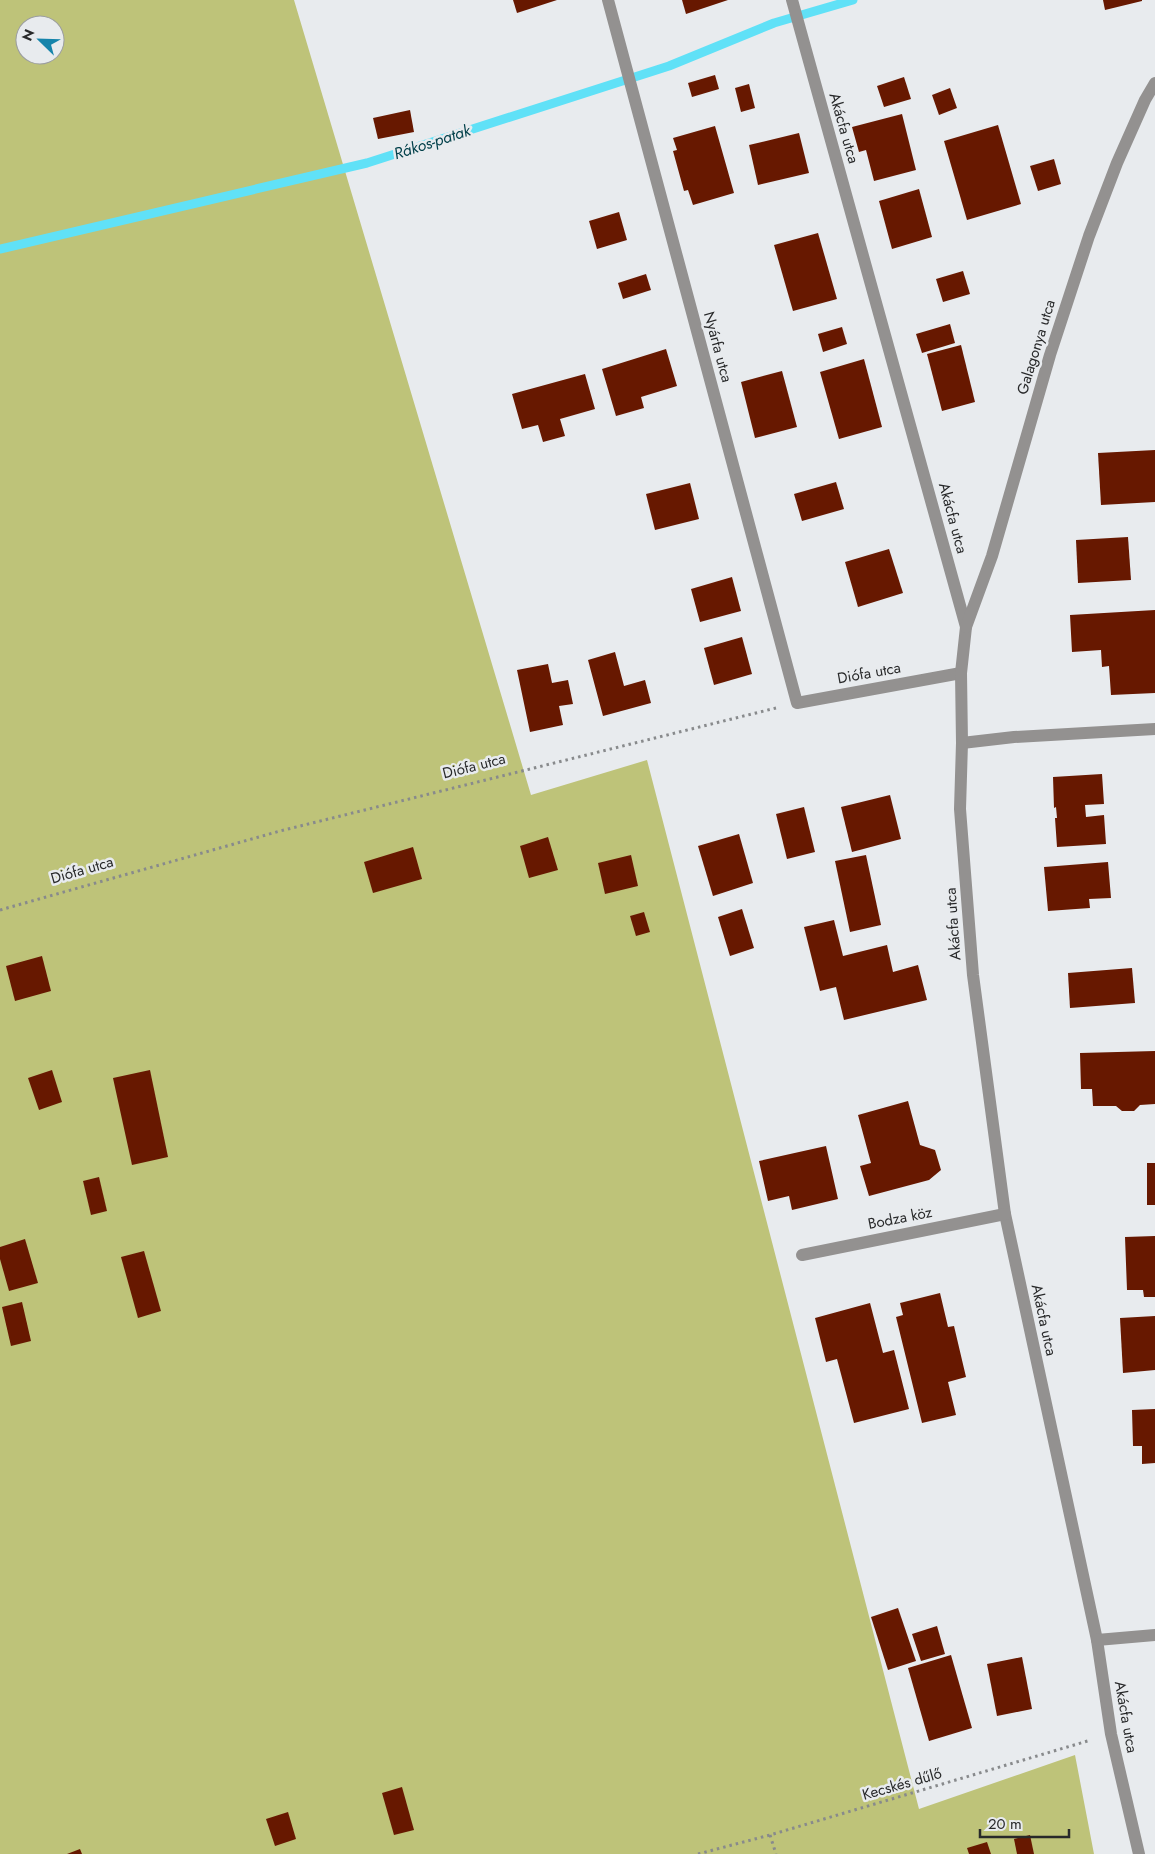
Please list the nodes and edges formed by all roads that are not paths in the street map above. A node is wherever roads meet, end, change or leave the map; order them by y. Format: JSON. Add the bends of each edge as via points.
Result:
{"nodes":[{"id":1,"x":608,"y":0,"type":"edge"},
{"id":2,"x":792,"y":0,"type":"edge"},
{"id":3,"x":1155,"y":82,"type":"edge"},
{"id":4,"x":966,"y":627,"type":"junction"},
{"id":5,"x":961,"y":673,"type":"junction"},
{"id":6,"x":797,"y":703,"type":"joint"},
{"id":7,"x":1155,"y":729,"type":"edge"},
{"id":8,"x":962,"y":743,"type":"junction"},
{"id":9,"x":1004,"y":1214,"type":"junction"},
{"id":10,"x":802,"y":1255,"type":"dead end"},
{"id":11,"x":1155,"y":1635,"type":"edge"},
{"id":12,"x":1097,"y":1640,"type":"junction"},
{"id":13,"x":1139,"y":1854,"type":"edge"}],
"edges":[{"from":1,"to":6,"type":"street","name":"Nyárfa utca"},
{"from":2,"to":4,"type":"street","name":"Akácfa utca"},
{"from":3,"to":4,"type":"street","name":"Galagonya utca","via":[[1117,163],[1089,236],[1050,355],[992,556]]},
{"from":4,"to":5,"type":"street","name":"Akácfa utca"},
{"from":5,"to":6,"type":"street","name":"Diófa utca"},
{"from":5,"to":8,"type":"street","name":"Akácfa utca"},
{"from":7,"to":8,"type":"street"},
{"from":8,"to":9,"type":"street","name":"Akácfa utca","via":[[960,809],[973,975]]},
{"from":9,"to":10,"type":"street","name":"Bodza köz"},
{"from":9,"to":12,"type":"street","name":"Akácfa utca"},
{"from":11,"to":12,"type":"street"},
{"from":12,"to":13,"type":"street","name":"Akácfa utca","via":[[1111,1734]]}]}
